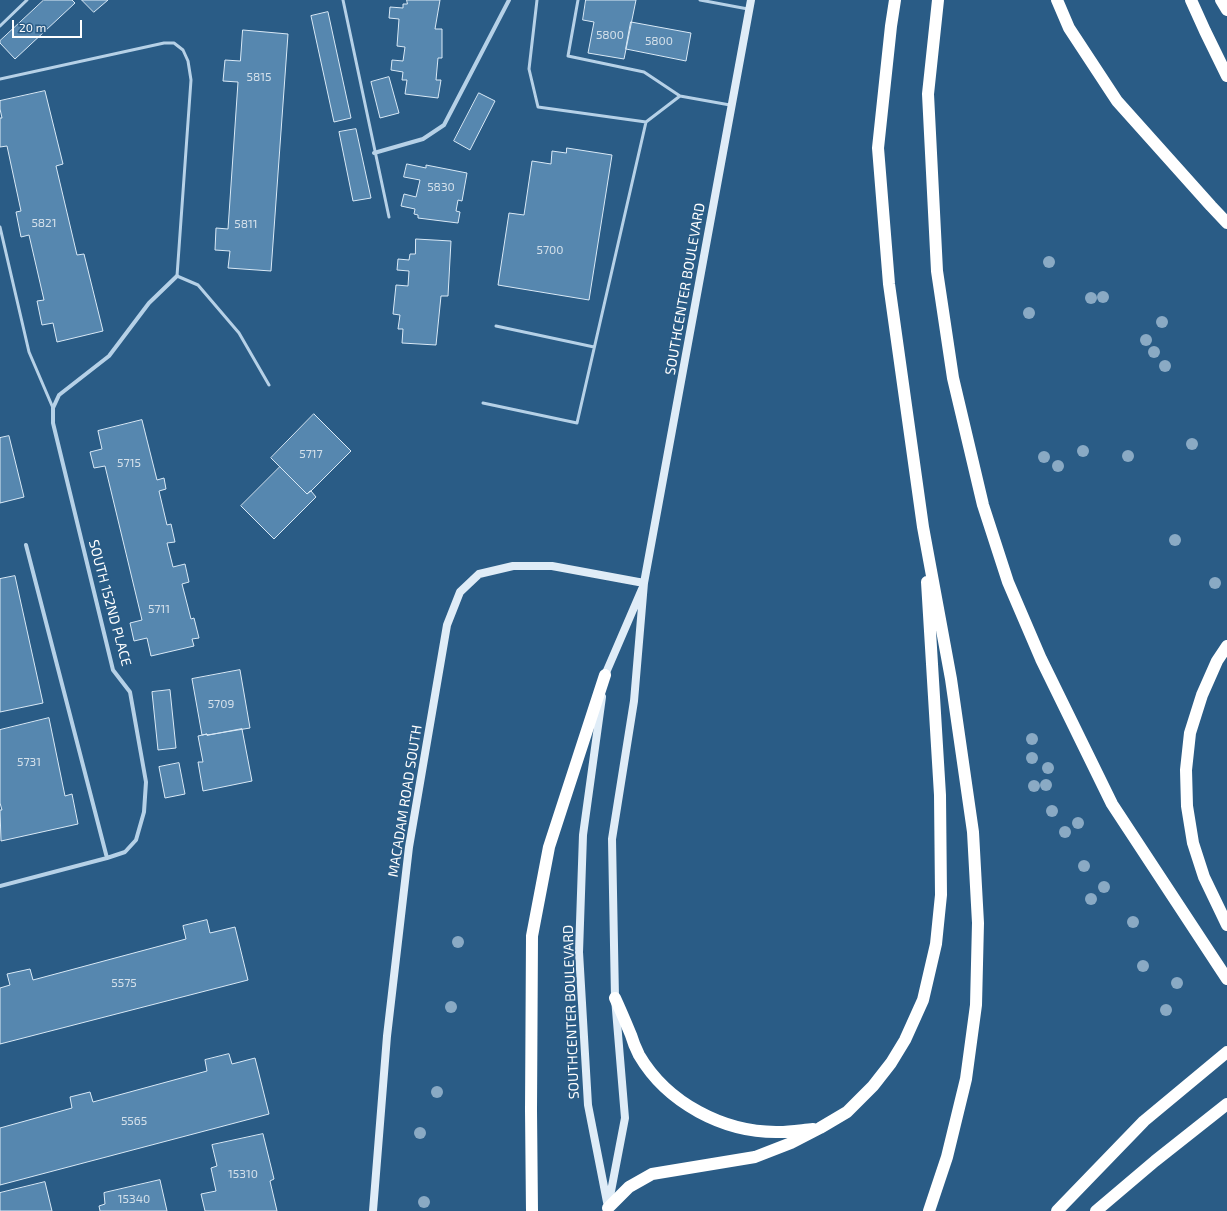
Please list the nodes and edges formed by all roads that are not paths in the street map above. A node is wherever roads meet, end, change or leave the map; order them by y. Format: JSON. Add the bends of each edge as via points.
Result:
{"nodes":[{"id":1,"x":27,"y":0,"type":"edge"},
{"id":2,"x":343,"y":0,"type":"edge"},
{"id":3,"x":509,"y":0,"type":"edge"},
{"id":4,"x":537,"y":0,"type":"edge"},
{"id":5,"x":578,"y":0,"type":"edge"},
{"id":6,"x":700,"y":0,"type":"edge"},
{"id":7,"x":751,"y":0,"type":"edge"},
{"id":8,"x":895,"y":0,"type":"edge"},
{"id":9,"x":938,"y":0,"type":"edge"},
{"id":10,"x":1056,"y":0,"type":"edge"},
{"id":11,"x":1191,"y":0,"type":"edge"},
{"id":12,"x":1221,"y":0,"type":"edge"},
{"id":13,"x":749,"y":9,"type":"junction"},
{"id":14,"x":1227,"y":10,"type":"edge"},
{"id":15,"x":0,"y":26,"type":"edge"},
{"id":16,"x":1227,"y":76,"type":"edge"},
{"id":17,"x":0,"y":79,"type":"edge"},
{"id":18,"x":680,"y":96,"type":"junction"},
{"id":19,"x":732,"y":105,"type":"junction"},
{"id":20,"x":646,"y":122,"type":"junction"},
{"id":21,"x":374,"y":153,"type":"junction"},
{"id":22,"x":389,"y":217,"type":"dead end"},
{"id":23,"x":1227,"y":223,"type":"edge"},
{"id":24,"x":0,"y":227,"type":"edge"},
{"id":25,"x":177,"y":276,"type":"junction"},
{"id":26,"x":496,"y":326,"type":"dead end"},
{"id":27,"x":594,"y":346,"type":"junction"},
{"id":28,"x":270,"y":385,"type":"dead end"},
{"id":29,"x":484,"y":403,"type":"dead end"},
{"id":30,"x":52,"y":408,"type":"junction"},
{"id":31,"x":924,"y":527,"type":"junction"},
{"id":32,"x":26,"y":545,"type":"dead end"},
{"id":33,"x":644,"y":583,"type":"junction"},
{"id":34,"x":1227,"y":646,"type":"edge"},
{"id":35,"x":605,"y":676,"type":"junction"},
{"id":36,"x":107,"y":858,"type":"junction"},
{"id":37,"x":0,"y":886,"type":"edge"},
{"id":38,"x":1227,"y":925,"type":"edge"},
{"id":39,"x":1227,"y":979,"type":"edge"},
{"id":40,"x":615,"y":998,"type":"junction"},
{"id":41,"x":1227,"y":1052,"type":"edge"},
{"id":42,"x":1227,"y":1104,"type":"edge"},
{"id":43,"x":820,"y":1128,"type":"junction"},
{"id":44,"x":609,"y":1209,"type":"edge"},
{"id":45,"x":373,"y":1211,"type":"edge"},
{"id":46,"x":532,"y":1211,"type":"edge"},
{"id":47,"x":929,"y":1211,"type":"edge"},
{"id":48,"x":1057,"y":1211,"type":"edge"},
{"id":49,"x":1096,"y":1211,"type":"edge"}],
"edges":[{"from":1,"to":15,"type":"lane"},
{"from":2,"to":21,"type":"lane"},
{"from":3,"to":21,"type":"street","via":[[444,125],[422,139]]},
{"from":4,"to":20,"type":"lane","via":[[529,69],[538,107]]},
{"from":5,"to":18,"type":"lane","via":[[568,56],[644,72]]},
{"from":6,"to":13,"type":"lane"},
{"from":7,"to":13,"type":"main road","name":"SOUTHCENTER BOULEVARD"},
{"from":8,"to":31,"type":"highway","via":[[890,26],[878,148],[889,284]]},
{"from":9,"to":39,"type":"highway","via":[[928,94],[937,271],[953,378],[983,505],[1008,582],[1041,659],[1112,804]]},
{"from":10,"to":23,"type":"highway","via":[[1068,28],[1117,101]]},
{"from":11,"to":16,"type":"highway"},
{"from":12,"to":14,"type":"highway"},
{"from":13,"to":19,"type":"main road","name":"SOUTHCENTER BOULEVARD"},
{"from":17,"to":25,"type":"lane","via":[[164,43],[174,43],[183,50],[191,80]]},
{"from":18,"to":19,"type":"lane"},
{"from":18,"to":20,"type":"lane"},
{"from":19,"to":33,"type":"main road","name":"SOUTHCENTER BOULEVARD"},
{"from":20,"to":27,"type":"lane"},
{"from":21,"to":22,"type":"lane"},
{"from":24,"to":30,"type":"lane","via":[[29,352]]},
{"from":25,"to":28,"type":"lane","via":[[198,285],[239,333]]},
{"from":25,"to":30,"type":"street","via":[[149,303],[109,356],[59,395]]},
{"from":26,"to":27,"type":"lane"},
{"from":27,"to":29,"type":"lane","via":[[577,423]]},
{"from":30,"to":36,"type":"street","name":"SOUTH 152ND PLACE","via":[[53,423],[113,670],[130,692],[146,782],[144,812],[136,840],[125,852]]},
{"from":31,"to":43,"type":"highway","via":[[940,795],[941,896],[936,944],[923,1000],[906,1040],[873,1086],[847,1112]]},
{"from":31,"to":47,"type":"highway","via":[[951,679],[972,832],[978,923],[976,1005],[966,1079],[947,1157]]},
{"from":32,"to":36,"type":"street"},
{"from":33,"to":35,"type":"main road","name":"SOUTHCENTER BOULEVARD"},
{"from":33,"to":40,"type":"main road","name":"SOUTHCENTER BOULEVARD","via":[[634,701],[612,839]]},
{"from":33,"to":45,"type":"main road","name":"MACADAM ROAD SOUTH","via":[[552,566],[513,566],[479,574],[460,592],[447,626],[409,847],[387,1036]]},
{"from":34,"to":38,"type":"highway","via":[[1217,661],[1202,695],[1190,733],[1186,770],[1186,806],[1193,843],[1204,877]]},
{"from":35,"to":44,"type":"main road","name":"SOUTHCENTER BOULEVARD","via":[[583,835],[579,952],[588,1105]]},
{"from":35,"to":46,"type":"highway","via":[[549,847],[532,936]]},
{"from":36,"to":37,"type":"street","name":"SOUTH 152ND PLACE"},
{"from":40,"to":43,"type":"highway","via":[[638,1054],[665,1088],[695,1110],[723,1123],[749,1130],[779,1132]]},
{"from":40,"to":44,"type":"main road","name":"SOUTHCENTER BOULEVARD","via":[[625,1118]]},
{"from":41,"to":48,"type":"highway","via":[[1144,1121]]},
{"from":42,"to":49,"type":"highway","via":[[1154,1161]]},
{"from":43,"to":44,"type":"highway","via":[[755,1157],[652,1174],[628,1187]]}]}
